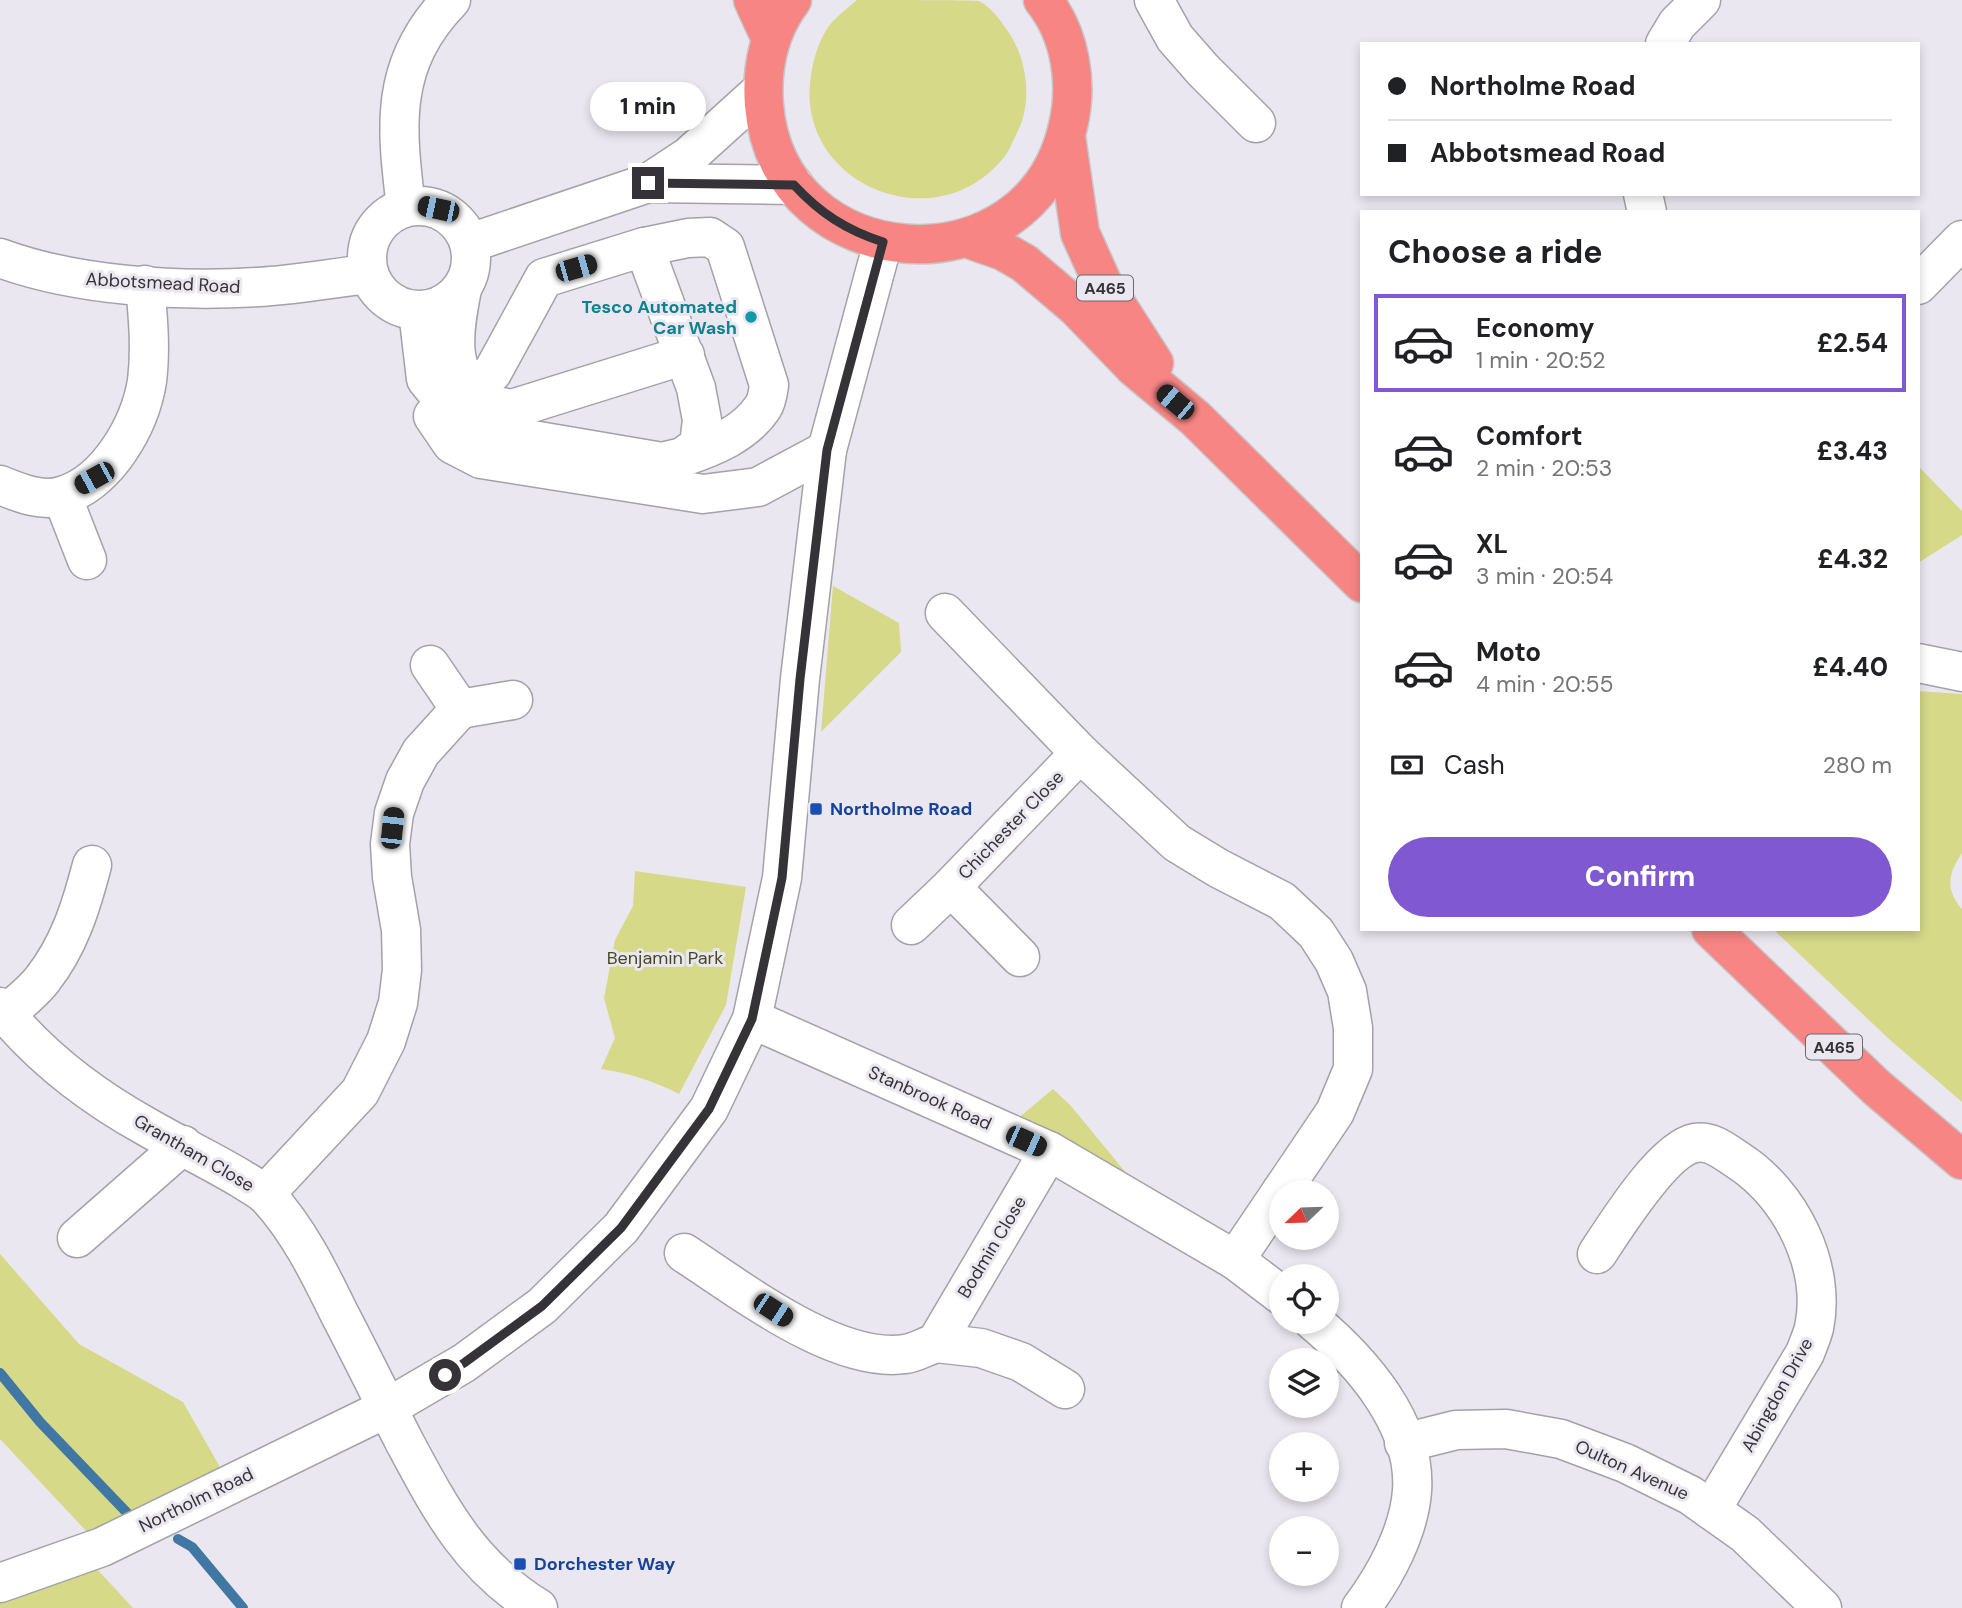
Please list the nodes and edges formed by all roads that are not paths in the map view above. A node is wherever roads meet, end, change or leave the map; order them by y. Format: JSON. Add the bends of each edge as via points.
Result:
{"nodes":[{"id":1,"x":451,"y":0,"type":"edge"},
{"id":2,"x":753,"y":0,"type":"edge"},
{"id":3,"x":792,"y":0,"type":"edge"},
{"id":4,"x":1043,"y":0,"type":"edge"},
{"id":5,"x":1154,"y":0,"type":"edge"},
{"id":6,"x":1701,"y":0,"type":"edge"},
{"id":7,"x":771,"y":39,"type":"junction"},
{"id":8,"x":1666,"y":42,"type":"edge"},
{"id":9,"x":762,"y":90,"type":"junction"},
{"id":10,"x":1256,"y":123,"type":"dead end"},
{"id":11,"x":1066,"y":137,"type":"junction"},
{"id":12,"x":648,"y":183,"type":"junction"},
{"id":13,"x":794,"y":185,"type":"junction"},
{"id":14,"x":406,"y":207,"type":"junction"},
{"id":15,"x":966,"y":238,"type":"junction"},
{"id":16,"x":883,"y":242,"type":"junction"},
{"id":17,"x":470,"y":243,"type":"junction"},
{"id":18,"x":644,"y":247,"type":"junction"},
{"id":19,"x":0,"y":258,"type":"edge"},
{"id":20,"x":369,"y":274,"type":"junction"},
{"id":21,"x":145,"y":285,"type":"junction"},
{"id":22,"x":462,"y":289,"type":"junction"},
{"id":23,"x":418,"y":311,"type":"junction"},
{"id":24,"x":685,"y":355,"type":"junction"},
{"id":25,"x":444,"y":378,"type":"junction"},
{"id":26,"x":1195,"y":418,"type":"junction"},
{"id":27,"x":827,"y":450,"type":"junction"},
{"id":28,"x":683,"y":457,"type":"junction"},
{"id":29,"x":0,"y":485,"type":"edge"},
{"id":30,"x":62,"y":496,"type":"junction"},
{"id":31,"x":87,"y":560,"type":"dead end"},
{"id":32,"x":1360,"y":581,"type":"edge"},
{"id":33,"x":945,"y":613,"type":"dead end"},
{"id":34,"x":1920,"y":663,"type":"edge"},
{"id":35,"x":430,"y":665,"type":"dead end"},
{"id":36,"x":1962,"y":672,"type":"edge"},
{"id":37,"x":513,"y":699,"type":"dead end"},
{"id":38,"x":460,"y":709,"type":"junction"},
{"id":39,"x":1080,"y":753,"type":"junction"},
{"id":40,"x":92,"y":865,"type":"dead end"},
{"id":41,"x":951,"y":887,"type":"junction"},
{"id":42,"x":911,"y":925,"type":"dead end"},
{"id":43,"x":1713,"y":931,"type":"edge"},
{"id":44,"x":1020,"y":957,"type":"dead end"},
{"id":45,"x":3,"y":1011,"type":"edge"},
{"id":46,"x":752,"y":1019,"type":"junction"},
{"id":47,"x":183,"y":1145,"type":"junction"},
{"id":48,"x":1049,"y":1152,"type":"junction"},
{"id":49,"x":1962,"y":1160,"type":"edge"},
{"id":50,"x":1289,"y":1180,"type":"edge"},
{"id":51,"x":265,"y":1194,"type":"junction"},
{"id":52,"x":1269,"y":1210,"type":"edge"},
{"id":53,"x":77,"y":1238,"type":"dead end"},
{"id":54,"x":684,"y":1253,"type":"dead end"},
{"id":55,"x":1597,"y":1254,"type":"dead end"},
{"id":56,"x":1235,"y":1260,"type":"junction"},
{"id":57,"x":1269,"y":1286,"type":"edge"},
{"id":58,"x":1327,"y":1334,"type":"edge"},
{"id":59,"x":936,"y":1343,"type":"junction"},
{"id":60,"x":1065,"y":1389,"type":"dead end"},
{"id":61,"x":387,"y":1408,"type":"junction"},
{"id":62,"x":1404,"y":1443,"type":"junction"},
{"id":63,"x":1711,"y":1510,"type":"junction"},
{"id":64,"x":0,"y":1583,"type":"edge"},
{"id":65,"x":538,"y":1608,"type":"edge"},
{"id":66,"x":1361,"y":1608,"type":"edge"},
{"id":67,"x":1822,"y":1608,"type":"edge"}],
"edges":[{"from":1,"to":14,"type":"street","via":[[424,37],[400,97],[398,132]]},
{"from":2,"to":7,"type":"highway"},
{"from":3,"to":7,"type":"highway"},
{"from":4,"to":11,"type":"highway","via":[[1061,31],[1069,57],[1073,84]]},
{"from":5,"to":10,"type":"street","via":[[1175,38]]},
{"from":6,"to":8,"type":"street"},
{"from":7,"to":9,"type":"highway"},
{"from":9,"to":12,"type":"street","via":[[689,156]]},
{"from":9,"to":13,"type":"highway","via":[[771,140]]},
{"from":11,"to":15,"type":"highway","via":[[1055,164],[1018,210]]},
{"from":11,"to":26,"type":"highway","number":"A465","via":[[1080,233],[1102,282]]},
{"from":12,"to":13,"type":"street"},
{"from":12,"to":17,"type":"street"},
{"from":13,"to":16,"type":"highway","via":[[834,221]]},
{"from":14,"to":17,"type":"street","via":[[438,209],[452,217]]},
{"from":14,"to":20,"type":"street","via":[[390,214],[370,240]]},
{"from":15,"to":16,"type":"highway","via":[[925,246]]},
{"from":15,"to":26,"type":"highway","number":"A465","via":[[1024,262]]},
{"from":16,"to":27,"type":"street"},
{"from":17,"to":22,"type":"street","via":[[471,267]]},
{"from":18,"to":24,"type":"street"},
{"from":18,"to":25,"type":"street","via":[[544,278],[492,373],[475,381]]},
{"from":18,"to":28,"type":"street","via":[[710,237],[725,247],[769,385],[765,406],[742,428],[719,445]]},
{"from":19,"to":21,"type":"street","name":"Abbotsmead Road","via":[[85,280]]},
{"from":20,"to":21,"type":"street","name":"Abbotsmead Road","via":[[260,287]]},
{"from":20,"to":23,"type":"street","via":[[388,300]]},
{"from":21,"to":30,"type":"street","via":[[150,344],[138,416],[117,454],[94,478]]},
{"from":22,"to":23,"type":"street","via":[[435,309]]},
{"from":22,"to":25,"type":"street","via":[[454,331],[457,366]]},
{"from":23,"to":25,"type":"street"},
{"from":24,"to":25,"type":"street","via":[[512,409],[488,404],[470,389]]},
{"from":24,"to":28,"type":"street","via":[[702,420],[699,445]]},
{"from":25,"to":27,"type":"street","via":[[433,417],[452,443],[481,459],[703,494],[758,487]]},
{"from":25,"to":28,"type":"street","via":[[461,422],[509,436],[662,462]]},
{"from":26,"to":32,"type":"highway","number":"A465"},
{"from":27,"to":46,"type":"street","via":[[782,878]]},
{"from":29,"to":30,"type":"street","via":[[33,498]]},
{"from":30,"to":31,"type":"street"},
{"from":33,"to":39,"type":"street"},
{"from":34,"to":36,"type":"street"},
{"from":35,"to":38,"type":"street"},
{"from":37,"to":38,"type":"street"},
{"from":38,"to":51,"type":"street","via":[[421,752],[394,813],[390,844],[402,970],[386,1041],[360,1091]]},
{"from":39,"to":41,"type":"street","name":"Chichester Close"},
{"from":39,"to":50,"type":"street","via":[[1177,843],[1282,901],[1316,933],[1334,961],[1347,991],[1353,1069],[1335,1112]]},
{"from":40,"to":45,"type":"street","via":[[81,911],[64,948],[41,982]]},
{"from":41,"to":42,"type":"street"},
{"from":41,"to":44,"type":"street","name":"Chichester Close"},
{"from":43,"to":49,"type":"highway","number":"A465","via":[[1876,1087]]},
{"from":45,"to":47,"type":"street","name":"Grantham Close","via":[[43,1052],[97,1096]]},
{"from":46,"to":48,"type":"street","name":"Stanbrook Road"},
{"from":46,"to":61,"type":"street","via":[[709,1109],[621,1228],[542,1306],[464,1363]]},
{"from":47,"to":51,"type":"street","name":"Grantham Close"},
{"from":47,"to":53,"type":"street"},
{"from":48,"to":56,"type":"street","name":"Stanbrook Road"},
{"from":48,"to":59,"type":"street","name":"Bodmin Close"},
{"from":51,"to":61,"type":"street","name":"Grantham Close","via":[[309,1255]]},
{"from":52,"to":56,"type":"street"},
{"from":54,"to":59,"type":"street","via":[[795,1324],[839,1346],[906,1354]]},
{"from":55,"to":63,"type":"street","name":"Abingdon Drive","via":[[1648,1181],[1694,1143],[1714,1144],[1756,1172],[1779,1199],[1808,1251],[1816,1307],[1805,1353]]},
{"from":56,"to":57,"type":"street","name":"Stanbrook Road"},
{"from":58,"to":62,"type":"street","via":[[1364,1370],[1385,1400]]},
{"from":59,"to":60,"type":"street","via":[[981,1348],[1021,1362]]},
{"from":61,"to":64,"type":"street","name":"Northolm Road","via":[[102,1547]]},
{"from":61,"to":65,"type":"street","via":[[441,1510],[471,1550],[514,1593]]},
{"from":62,"to":63,"type":"street","name":"Oulton Avenue","via":[[1456,1430],[1506,1429],[1561,1439],[1625,1463]]},
{"from":62,"to":66,"type":"street","via":[[1412,1491],[1404,1528]]},
{"from":63,"to":67,"type":"street","name":"Oulton Avenue","via":[[1745,1534]]}]}
